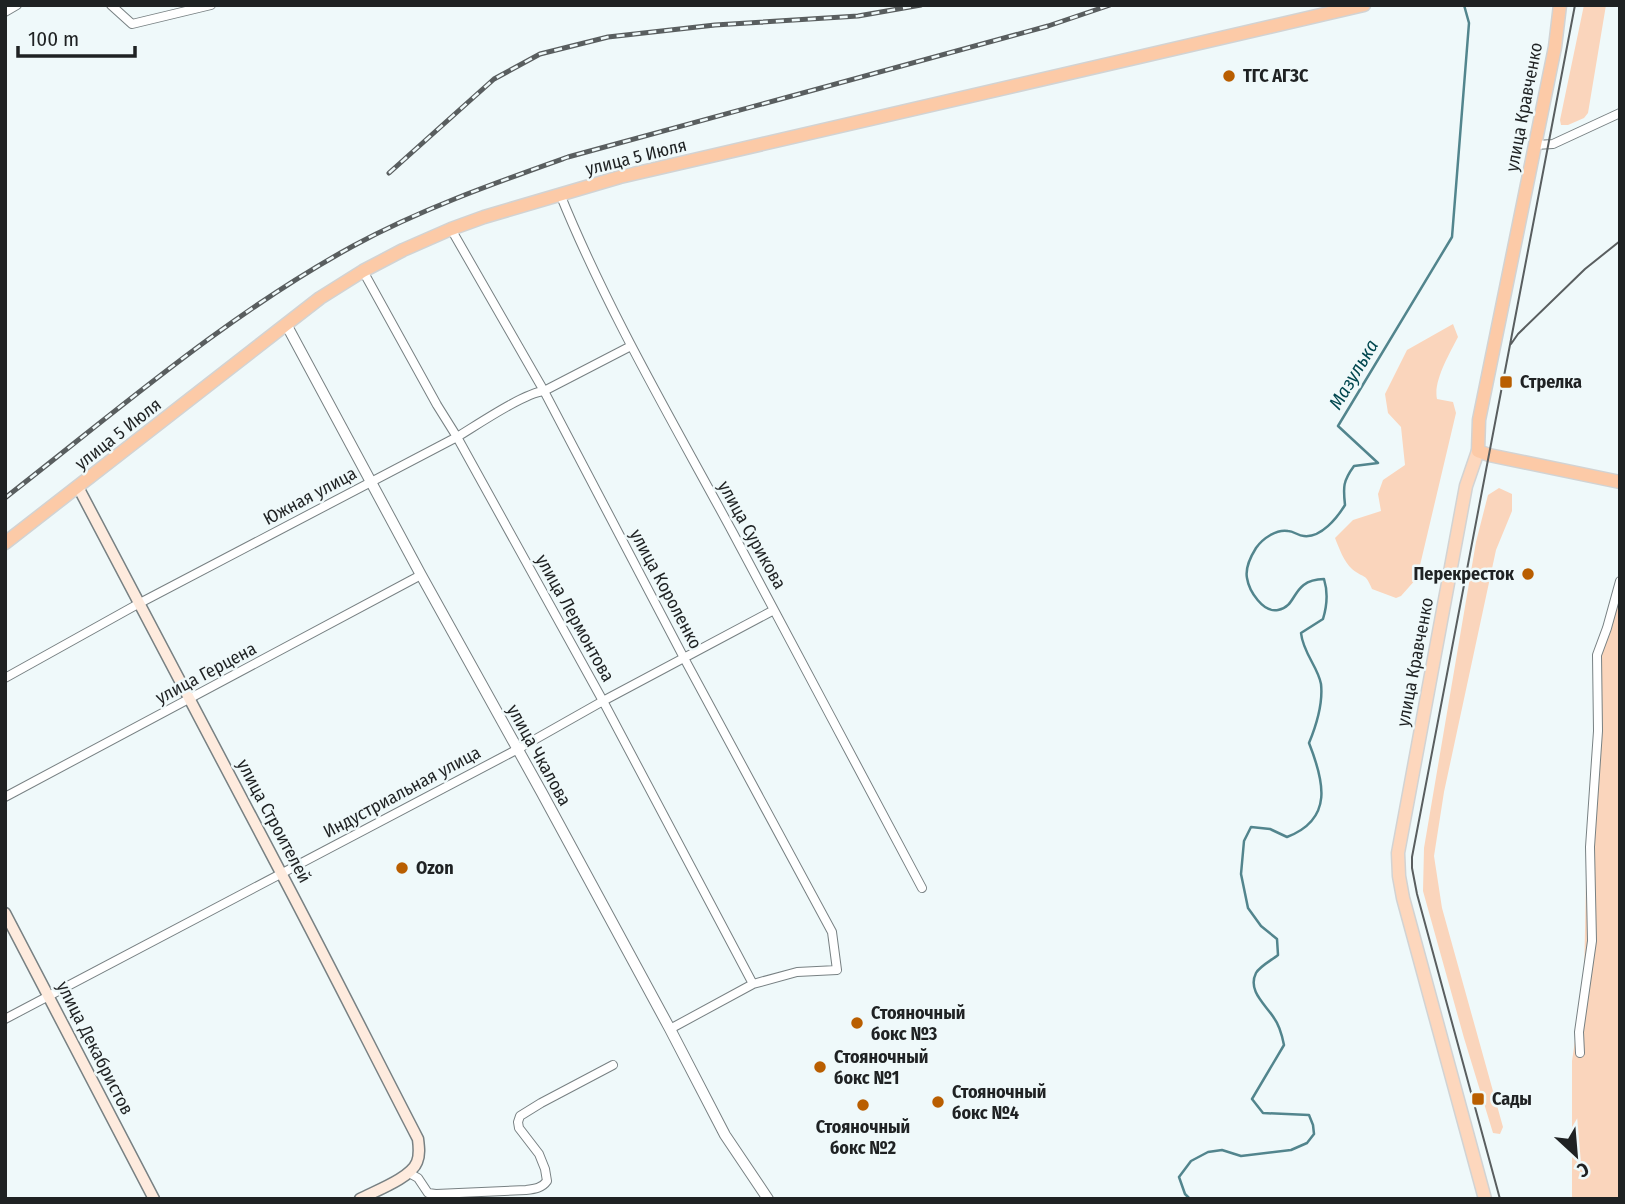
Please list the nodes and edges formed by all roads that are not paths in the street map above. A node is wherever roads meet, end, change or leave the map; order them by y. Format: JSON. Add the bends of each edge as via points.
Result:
{"nodes":[{"id":1,"x":17,"y":5,"type":"edge"},
{"id":2,"x":111,"y":5,"type":"edge"},
{"id":3,"x":211,"y":5,"type":"edge"},
{"id":4,"x":1364,"y":5,"type":"edge"},
{"id":5,"x":1560,"y":5,"type":"edge"},
{"id":6,"x":5,"y":12,"type":"edge"},
{"id":7,"x":1620,"y":113,"type":"edge"},
{"id":8,"x":1535,"y":145,"type":"junction"},
{"id":9,"x":560,"y":194,"type":"junction"},
{"id":10,"x":451,"y":229,"type":"junction"},
{"id":11,"x":363,"y":271,"type":"junction"},
{"id":12,"x":286,"y":324,"type":"junction"},
{"id":13,"x":631,"y":346,"type":"junction"},
{"id":14,"x":544,"y":391,"type":"junction"},
{"id":15,"x":457,"y":437,"type":"junction"},
{"id":16,"x":1478,"y":451,"type":"junction"},
{"id":17,"x":372,"y":482,"type":"junction"},
{"id":18,"x":1620,"y":482,"type":"edge"},
{"id":19,"x":78,"y":487,"type":"junction"},
{"id":20,"x":5,"y":543,"type":"edge"},
{"id":21,"x":421,"y":575,"type":"junction"},
{"id":22,"x":1620,"y":581,"type":"edge"},
{"id":23,"x":138,"y":604,"type":"junction"},
{"id":24,"x":774,"y":610,"type":"junction"},
{"id":25,"x":684,"y":658,"type":"junction"},
{"id":26,"x":5,"y":678,"type":"edge"},
{"id":27,"x":190,"y":699,"type":"junction"},
{"id":28,"x":603,"y":701,"type":"junction"},
{"id":29,"x":517,"y":749,"type":"junction"},
{"id":30,"x":5,"y":797,"type":"edge"},
{"id":31,"x":282,"y":873,"type":"junction"},
{"id":32,"x":922,"y":888,"type":"dead end"},
{"id":33,"x":5,"y":913,"type":"edge"},
{"id":34,"x":753,"y":984,"type":"junction"},
{"id":35,"x":49,"y":996,"type":"junction"},
{"id":36,"x":5,"y":1019,"type":"edge"},
{"id":37,"x":670,"y":1029,"type":"junction"},
{"id":38,"x":1580,"y":1053,"type":"dead end"},
{"id":39,"x":613,"y":1065,"type":"dead end"},
{"id":40,"x":409,"y":1173,"type":"junction"},
{"id":41,"x":462,"y":1196,"type":"edge"},
{"id":42,"x":154,"y":1199,"type":"edge"},
{"id":43,"x":360,"y":1199,"type":"edge"},
{"id":44,"x":768,"y":1199,"type":"edge"},
{"id":45,"x":1485,"y":1199,"type":"edge"}],
"edges":[{"from":1,"to":6,"type":"street"},
{"from":2,"to":3,"type":"street","via":[[132,24]]},
{"from":4,"to":9,"type":"highway","name":"улица 5 Июля"},
{"from":5,"to":8,"type":"highway","name":"улица Кравченко"},
{"from":7,"to":8,"type":"street","via":[[1552,144]]},
{"from":8,"to":16,"type":"highway","name":"улица Кравченко","via":[[1479,420]]},
{"from":9,"to":10,"type":"highway","name":"улица 5 Июля"},
{"from":9,"to":13,"type":"street","name":"улица Сурикова"},
{"from":10,"to":11,"type":"highway","name":"улица 5 Июля"},
{"from":10,"to":14,"type":"street","name":"улица Короленко"},
{"from":11,"to":12,"type":"highway","name":"улица 5 Июля"},
{"from":11,"to":15,"type":"street","name":"улица Лермонтова"},
{"from":12,"to":17,"type":"street","name":"улица Чкалова"},
{"from":12,"to":19,"type":"highway","name":"улица 5 Июля"},
{"from":13,"to":14,"type":"street","name":"Южная улица"},
{"from":13,"to":24,"type":"street","name":"улица Сурикова"},
{"from":14,"to":15,"type":"street","name":"Южная улица"},
{"from":14,"to":25,"type":"street","name":"улица Короленко"},
{"from":15,"to":17,"type":"street","name":"Южная улица"},
{"from":15,"to":28,"type":"street","name":"улица Лермонтова"},
{"from":16,"to":18,"type":"highway"},
{"from":16,"to":45,"type":"main road","name":"улица Кравченко","via":[[1466,486],[1398,853],[1403,898]]},
{"from":17,"to":21,"type":"street","name":"улица Чкалова"},
{"from":17,"to":23,"type":"street","name":"Южная улица"},
{"from":19,"to":20,"type":"highway","name":"улица 5 Июля"},
{"from":19,"to":23,"type":"main road","name":"улица Строителей"},
{"from":21,"to":27,"type":"street","name":"улица Герцена"},
{"from":21,"to":29,"type":"street","name":"улица Чкалова"},
{"from":22,"to":38,"type":"street","via":[[1597,654],[1598,732],[1590,847],[1592,941]]},
{"from":23,"to":26,"type":"street","name":"Южная улица"},
{"from":23,"to":27,"type":"main road","name":"улица Строителей"},
{"from":24,"to":25,"type":"street","name":"Индустриальная улица"},
{"from":24,"to":32,"type":"street","name":"улица Сурикова"},
{"from":25,"to":28,"type":"street","name":"Индустриальная улица"},
{"from":25,"to":34,"type":"street","name":"улица Короленко","via":[[832,932],[837,970],[797,972]]},
{"from":27,"to":30,"type":"street","name":"улица Герцена"},
{"from":27,"to":31,"type":"main road","name":"улица Строителей"},
{"from":28,"to":29,"type":"street","name":"Индустриальная улица"},
{"from":28,"to":34,"type":"street","name":"улица Лермонтова"},
{"from":29,"to":31,"type":"street","name":"Индустриальная улица"},
{"from":29,"to":37,"type":"street","name":"улица Чкалова"},
{"from":31,"to":35,"type":"street","name":"Индустриальная улица"},
{"from":31,"to":40,"type":"main road","name":"улица Строителей","via":[[418,1139],[416,1164]]},
{"from":33,"to":35,"type":"main road","name":"улица Декабристов"},
{"from":34,"to":37,"type":"street"},
{"from":35,"to":36,"type":"street","name":"Индустриальная улица"},
{"from":35,"to":42,"type":"main road","name":"улица Декабристов"},
{"from":37,"to":44,"type":"street","name":"улица Чкалова","via":[[725,1135]]},
{"from":39,"to":41,"type":"street","via":[[520,1116],[519,1128],[545,1169],[544,1185]]},
{"from":40,"to":41,"type":"street","via":[[428,1193]]},
{"from":40,"to":43,"type":"main road"}]}
